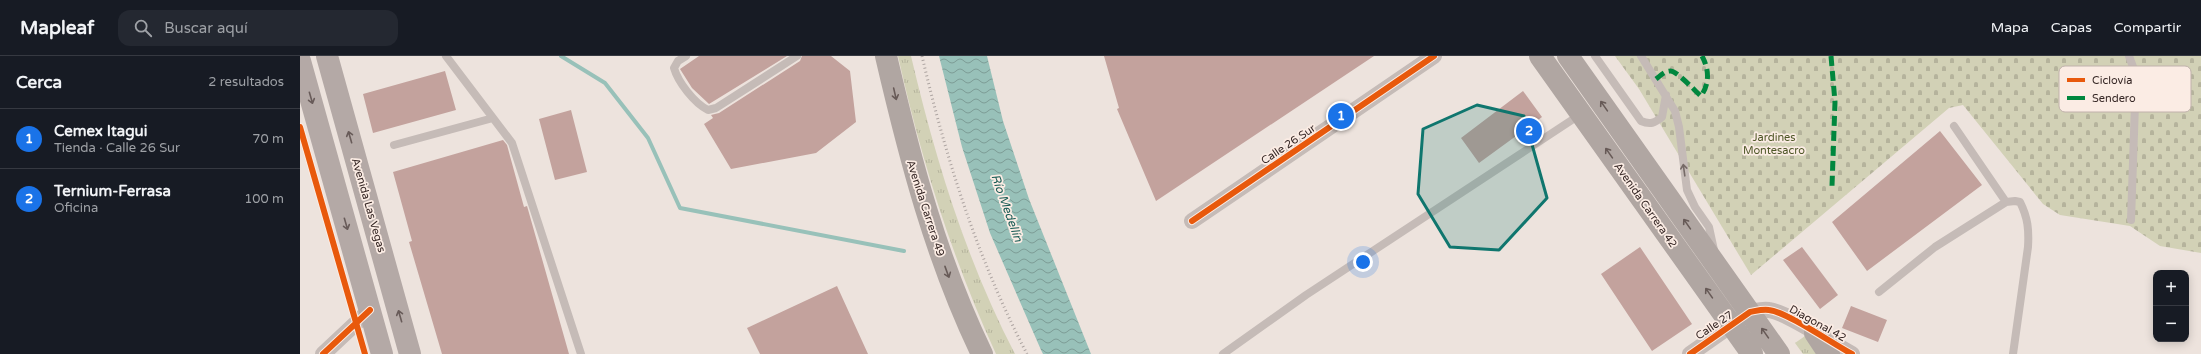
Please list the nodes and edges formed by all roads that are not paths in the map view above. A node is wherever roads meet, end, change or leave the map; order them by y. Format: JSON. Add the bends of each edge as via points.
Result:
{"nodes":[{"id":1,"x":327,"y":56,"type":"edge"},
{"id":2,"x":446,"y":56,"type":"edge"},
{"id":3,"x":686,"y":56,"type":"edge"},
{"id":4,"x":797,"y":56,"type":"edge"},
{"id":5,"x":886,"y":56,"type":"edge"},
{"id":6,"x":1434,"y":56,"type":"edge"},
{"id":7,"x":1540,"y":56,"type":"edge"},
{"id":8,"x":1568,"y":56,"type":"edge"},
{"id":9,"x":1595,"y":56,"type":"edge"},
{"id":10,"x":1641,"y":56,"type":"edge"},
{"id":11,"x":2129,"y":56,"type":"edge"},
{"id":12,"x":300,"y":61,"type":"edge"},
{"id":13,"x":2132,"y":66,"type":"edge"},
{"id":14,"x":1666,"y":94,"type":"junction"},
{"id":15,"x":2135,"y":112,"type":"edge"},
{"id":16,"x":1581,"y":114,"type":"junction"},
{"id":17,"x":493,"y":118,"type":"junction"},
{"id":18,"x":1954,"y":126,"type":"dead end"},
{"id":19,"x":394,"y":145,"type":"dead end"},
{"id":20,"x":2006,"y":202,"type":"junction"},
{"id":21,"x":2131,"y":220,"type":"dead end"},
{"id":22,"x":1192,"y":221,"type":"dead end"},
{"id":23,"x":1721,"y":271,"type":"junction"},
{"id":24,"x":1879,"y":292,"type":"dead end"},
{"id":25,"x":370,"y":310,"type":"junction"},
{"id":26,"x":1750,"y":312,"type":"junction"},
{"id":27,"x":1732,"y":325,"type":"junction"},
{"id":28,"x":1815,"y":333,"type":"junction"},
{"id":29,"x":323,"y":354,"type":"edge"},
{"id":30,"x":382,"y":354,"type":"edge"},
{"id":31,"x":410,"y":354,"type":"edge"},
{"id":32,"x":581,"y":354,"type":"edge"},
{"id":33,"x":982,"y":354,"type":"edge"},
{"id":34,"x":1223,"y":354,"type":"edge"},
{"id":35,"x":1690,"y":354,"type":"edge"},
{"id":36,"x":1752,"y":354,"type":"edge"},
{"id":37,"x":1779,"y":354,"type":"edge"},
{"id":38,"x":1829,"y":354,"type":"edge"},
{"id":39,"x":1852,"y":354,"type":"edge"},
{"id":40,"x":2013,"y":354,"type":"edge"}],
"edges":[{"from":31,"to":1,"type":"main road","name":"Avenida Las Vegas","one_way":true},
{"from":2,"to":17,"type":"lane"},
{"from":3,"to":4,"type":"lane","via":[[678,61],[674,68],[676,76],[701,106],[708,110],[716,108]]},
{"from":5,"to":33,"type":"highway","name":"Avenida Carrera 49","one_way":true,"via":[[910,158],[930,227],[953,289]]},
{"from":6,"to":22,"type":"street","name":"Calle 26 Sur"},
{"from":7,"to":16,"type":"highway","name":"Avenida Carrera 42"},
{"from":23,"to":8,"type":"highway","name":"Avenida Carrera 42","one_way":true},
{"from":9,"to":14,"type":"lane","via":[[1641,121],[1648,124],[1662,117]]},
{"from":10,"to":14,"type":"lane"},
{"from":11,"to":13,"type":"lane"},
{"from":12,"to":25,"type":"main road","one_way":true},
{"from":23,"to":14,"type":"lane","one_way":true,"via":[[1709,228],[1687,190],[1679,127],[1675,111]]},
{"from":15,"to":21,"type":"lane"},
{"from":27,"to":16,"type":"highway","name":"Avenida Carrera 42","one_way":true},
{"from":16,"to":34,"type":"lane","via":[[1306,295]]},
{"from":17,"to":19,"type":"lane"},
{"from":17,"to":32,"type":"lane","via":[[512,143]]},
{"from":18,"to":20,"type":"lane"},
{"from":20,"to":24,"type":"lane","via":[[1935,247]]},
{"from":20,"to":40,"type":"lane","via":[[2020,202],[2027,217],[2029,230]]},
{"from":23,"to":26,"type":"highway","name":"Avenida Carrera 42"},
{"from":25,"to":29,"type":"street"},
{"from":25,"to":30,"type":"main road"},
{"from":26,"to":27,"type":"street","name":"Calle 27"},
{"from":26,"to":28,"type":"street","name":"Diagonal 42","via":[[1776,312]]},
{"from":37,"to":26,"type":"highway","name":"Avenida Carrera 42","one_way":true},
{"from":27,"to":35,"type":"street","name":"Calle 27"},
{"from":27,"to":36,"type":"highway","name":"Avenida Carrera 42"},
{"from":28,"to":38,"type":"highway"},
{"from":28,"to":39,"type":"street","name":"Diagonal 42"}]}
